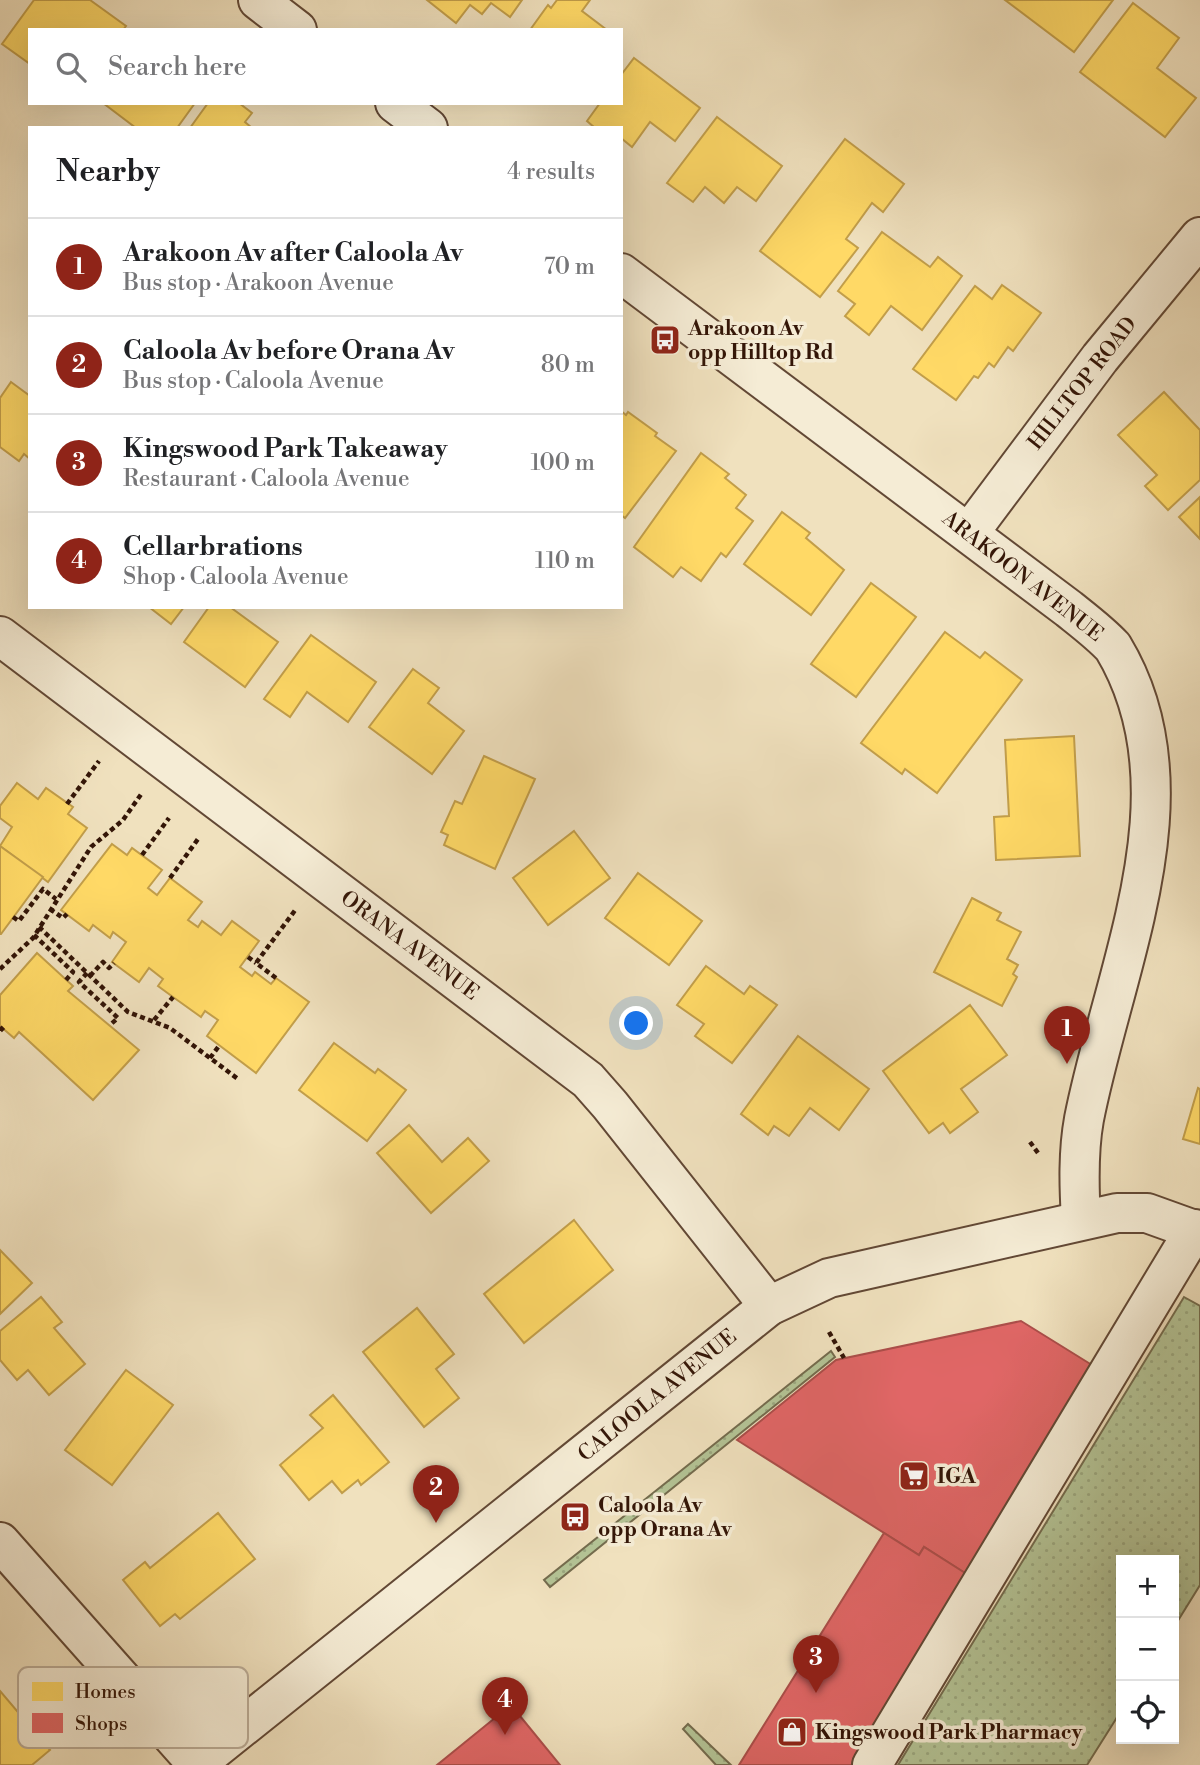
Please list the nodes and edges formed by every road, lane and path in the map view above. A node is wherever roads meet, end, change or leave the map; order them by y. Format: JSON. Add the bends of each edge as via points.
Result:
{"nodes":[{"id":1,"x":258,"y":0,"type":"edge"},
{"id":2,"x":294,"y":28,"type":"edge"},
{"id":3,"x":398,"y":105,"type":"edge"},
{"id":4,"x":425,"y":126,"type":"edge"},
{"id":5,"x":1200,"y":237,"type":"edge"},
{"id":6,"x":623,"y":274,"type":"edge"},
{"id":7,"x":969,"y":533,"type":"junction"},
{"id":8,"x":0,"y":636,"type":"edge"},
{"id":9,"x":99,"y":760,"type":"dead end"},
{"id":10,"x":142,"y":792,"type":"dead end"},
{"id":11,"x":67,"y":804,"type":"dead end"},
{"id":12,"x":172,"y":814,"type":"dead end"},
{"id":13,"x":200,"y":836,"type":"dead end"},
{"id":14,"x":142,"y":855,"type":"dead end"},
{"id":15,"x":170,"y":878,"type":"dead end"},
{"id":16,"x":56,"y":899,"type":"junction"},
{"id":17,"x":296,"y":908,"type":"dead end"},
{"id":18,"x":50,"y":909,"type":"junction"},
{"id":19,"x":67,"y":914,"type":"dead end"},
{"id":20,"x":13,"y":917,"type":"dead end"},
{"id":21,"x":39,"y":927,"type":"junction"},
{"id":22,"x":34,"y":935,"type":"junction"},
{"id":23,"x":248,"y":957,"type":"dead end"},
{"id":24,"x":114,"y":963,"type":"dead end"},
{"id":25,"x":257,"y":963,"type":"junction"},
{"id":26,"x":0,"y":970,"type":"edge"},
{"id":27,"x":89,"y":974,"type":"junction"},
{"id":28,"x":276,"y":978,"type":"dead end"},
{"id":29,"x":66,"y":980,"type":"dead end"},
{"id":30,"x":173,"y":997,"type":"dead end"},
{"id":31,"x":154,"y":1020,"type":"junction"},
{"id":32,"x":111,"y":1024,"type":"dead end"},
{"id":33,"x":219,"y":1046,"type":"dead end"},
{"id":34,"x":210,"y":1058,"type":"junction"},
{"id":35,"x":238,"y":1079,"type":"dead end"},
{"id":36,"x":1081,"y":1220,"type":"junction"},
{"id":37,"x":1198,"y":1230,"type":"edge"},
{"id":38,"x":769,"y":1306,"type":"junction"},
{"id":39,"x":829,"y":1332,"type":"dead end"},
{"id":40,"x":844,"y":1359,"type":"dead end"},
{"id":41,"x":0,"y":1542,"type":"edge"},
{"id":42,"x":110,"y":1667,"type":"edge"},
{"id":43,"x":248,"y":1724,"type":"edge"},
{"id":44,"x":182,"y":1748,"type":"edge"},
{"id":45,"x":218,"y":1748,"type":"edge"},
{"id":46,"x":197,"y":1765,"type":"edge"},
{"id":47,"x":873,"y":1765,"type":"edge"}],
"edges":[{"from":1,"to":2,"type":"street"},
{"from":3,"to":4,"type":"street"},
{"from":5,"to":7,"type":"street","name":"HILLTOP ROAD","via":[[1100,358]]},
{"from":6,"to":7,"type":"street","name":"ARAKOON AVENUE"},
{"from":7,"to":36,"type":"street","name":"ARAKOON AVENUE","via":[[1112,646],[1149,705],[1169,776],[1166,848],[1084,1117]]},
{"from":8,"to":38,"type":"street","name":"ORANA AVENUE","via":[[587,1080]]},
{"from":9,"to":11,"type":"path"},
{"from":10,"to":16,"type":"path","via":[[123,820],[91,847]]},
{"from":12,"to":14,"type":"path"},
{"from":13,"to":15,"type":"path"},
{"from":16,"to":18,"type":"path"},
{"from":16,"to":20,"type":"path","via":[[43,889],[19,922]]},
{"from":17,"to":25,"type":"path"},
{"from":18,"to":19,"type":"path","via":[[63,918]]},
{"from":18,"to":21,"type":"path"},
{"from":21,"to":22,"type":"path"},
{"from":21,"to":27,"type":"path"},
{"from":22,"to":26,"type":"path"},
{"from":22,"to":29,"type":"path","via":[[73,972]]},
{"from":23,"to":25,"type":"path"},
{"from":24,"to":27,"type":"path","via":[[109,968],[103,962]]},
{"from":25,"to":28,"type":"path"},
{"from":27,"to":31,"type":"path","via":[[128,1012]]},
{"from":27,"to":32,"type":"path","via":[[79,982],[118,1018]]},
{"from":30,"to":31,"type":"path"},
{"from":31,"to":34,"type":"path"},
{"from":33,"to":34,"type":"path"},
{"from":34,"to":35,"type":"path"},
{"from":36,"to":37,"type":"street","name":"CALOOLA AVENUE","via":[[1147,1213]]},
{"from":36,"to":38,"type":"street","name":"CALOOLA AVENUE","via":[[829,1278]]},
{"from":37,"to":47,"type":"street"},
{"from":38,"to":43,"type":"street","name":"CALOOLA AVENUE"},
{"from":39,"to":40,"type":"path"},
{"from":41,"to":42,"type":"street"},
{"from":44,"to":46,"type":"street"},
{"from":45,"to":46,"type":"street","name":"CALOOLA AVENUE"}]}
